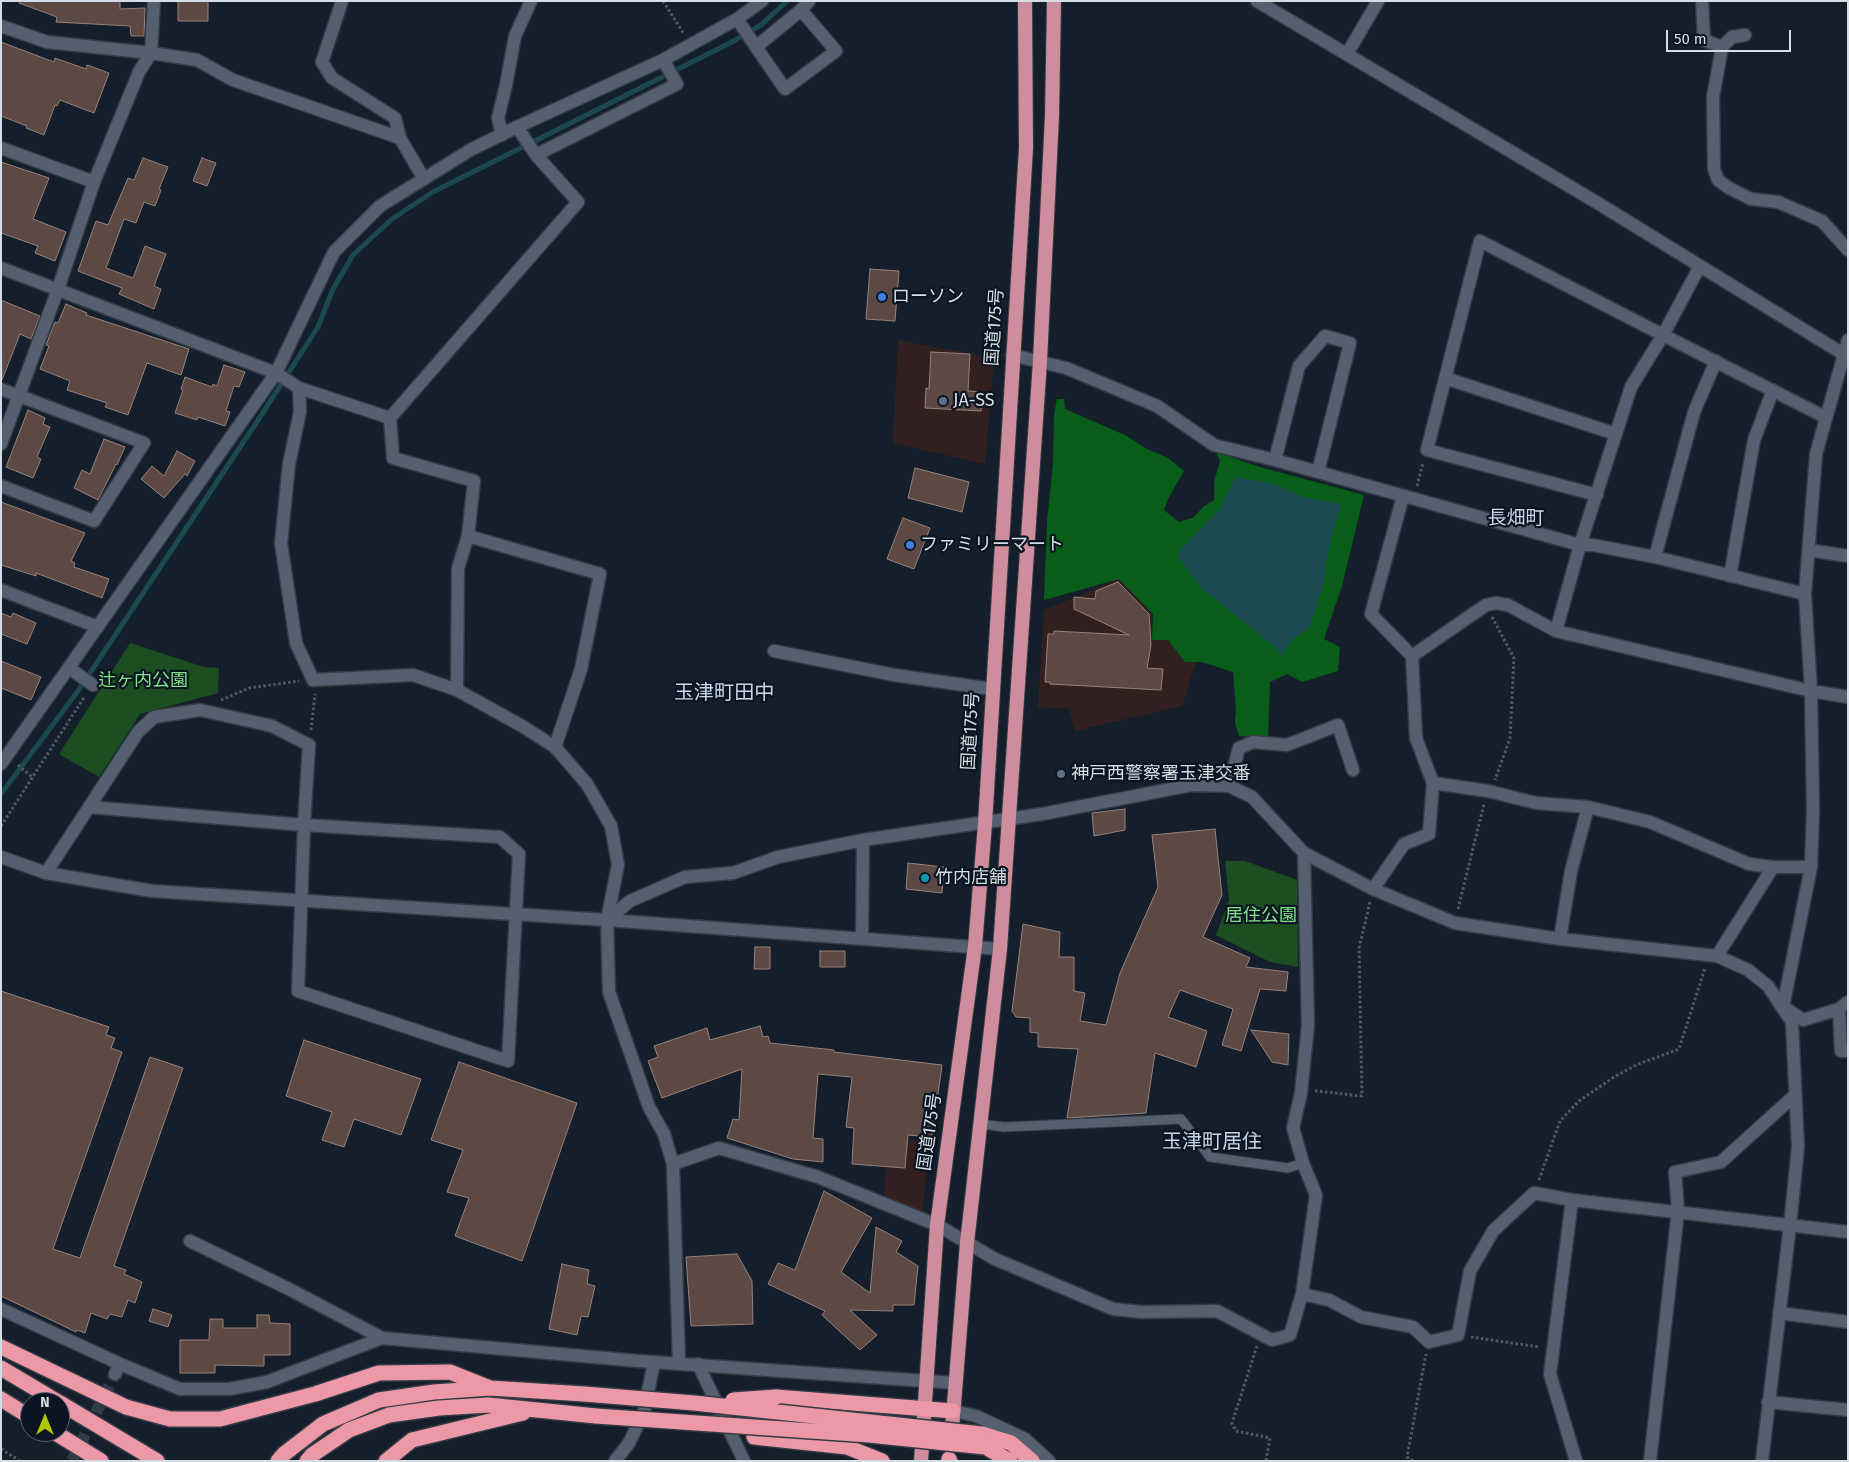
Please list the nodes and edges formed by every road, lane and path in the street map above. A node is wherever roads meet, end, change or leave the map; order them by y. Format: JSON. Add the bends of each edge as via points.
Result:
{"nodes":[{"id":1,"x":154,"y":1,"type":"edge"},
{"id":2,"x":342,"y":1,"type":"edge"},
{"id":3,"x":531,"y":1,"type":"edge"},
{"id":4,"x":662,"y":1,"type":"edge"},
{"id":5,"x":762,"y":1,"type":"edge"},
{"id":6,"x":1025,"y":1,"type":"edge"},
{"id":7,"x":1054,"y":1,"type":"edge"},
{"id":8,"x":1257,"y":1,"type":"edge"},
{"id":9,"x":1378,"y":1,"type":"edge"},
{"id":10,"x":1702,"y":1,"type":"edge"},
{"id":11,"x":805,"y":6,"type":"edge"},
{"id":12,"x":737,"y":19,"type":"junction"},
{"id":13,"x":1,"y":26,"type":"edge"},
{"id":14,"x":1745,"y":35,"type":"dead end"},
{"id":15,"x":691,"y":45,"type":"junction"},
{"id":16,"x":756,"y":47,"type":"junction"},
{"id":17,"x":1722,"y":47,"type":"junction"},
{"id":18,"x":151,"y":53,"type":"junction"},
{"id":19,"x":1347,"y":54,"type":"junction"},
{"id":20,"x":663,"y":60,"type":"junction"},
{"id":21,"x":516,"y":127,"type":"junction"},
{"id":22,"x":502,"y":134,"type":"junction"},
{"id":23,"x":400,"y":138,"type":"junction"},
{"id":24,"x":1,"y":148,"type":"edge"},
{"id":25,"x":536,"y":155,"type":"junction"},
{"id":26,"x":424,"y":179,"type":"junction"},
{"id":27,"x":94,"y":182,"type":"junction"},
{"id":28,"x":1848,"y":250,"type":"edge"},
{"id":29,"x":1700,"y":266,"type":"junction"},
{"id":30,"x":1,"y":268,"type":"edge"},
{"id":31,"x":58,"y":289,"type":"junction"},
{"id":32,"x":1663,"y":335,"type":"junction"},
{"id":33,"x":1848,"y":340,"type":"edge"},
{"id":34,"x":1012,"y":356,"type":"junction"},
{"id":35,"x":1846,"y":356,"type":"edge"},
{"id":36,"x":1040,"y":361,"type":"junction"},
{"id":37,"x":1716,"y":361,"type":"junction"},
{"id":38,"x":276,"y":373,"type":"junction"},
{"id":39,"x":1445,"y":378,"type":"junction"},
{"id":40,"x":299,"y":388,"type":"junction"},
{"id":41,"x":1,"y":390,"type":"edge"},
{"id":42,"x":1774,"y":390,"type":"junction"},
{"id":43,"x":19,"y":396,"type":"junction"},
{"id":44,"x":1825,"y":417,"type":"junction"},
{"id":45,"x":390,"y":418,"type":"junction"},
{"id":46,"x":1616,"y":434,"type":"junction"},
{"id":47,"x":1,"y":444,"type":"edge"},
{"id":48,"x":1427,"y":450,"type":"junction"},
{"id":49,"x":1275,"y":460,"type":"junction"},
{"id":50,"x":1318,"y":472,"type":"junction"},
{"id":51,"x":1,"y":486,"type":"edge"},
{"id":52,"x":1597,"y":495,"type":"junction"},
{"id":53,"x":1408,"y":497,"type":"junction"},
{"id":54,"x":468,"y":536,"type":"junction"},
{"id":55,"x":1580,"y":546,"type":"junction"},
{"id":56,"x":1809,"y":550,"type":"junction"},
{"id":57,"x":1848,"y":556,"type":"edge"},
{"id":58,"x":1655,"y":557,"type":"junction"},
{"id":59,"x":1730,"y":576,"type":"junction"},
{"id":60,"x":1,"y":590,"type":"edge"},
{"id":61,"x":1805,"y":594,"type":"junction"},
{"id":62,"x":1486,"y":605,"type":"junction"},
{"id":63,"x":98,"y":627,"type":"junction"},
{"id":64,"x":1556,"y":631,"type":"junction"},
{"id":65,"x":774,"y":650,"type":"dead end"},
{"id":66,"x":1412,"y":656,"type":"junction"},
{"id":67,"x":69,"y":668,"type":"junction"},
{"id":68,"x":313,"y":680,"type":"junction"},
{"id":69,"x":93,"y":685,"type":"joint"},
{"id":70,"x":992,"y":689,"type":"junction"},
{"id":71,"x":457,"y":690,"type":"junction"},
{"id":72,"x":1811,"y":691,"type":"junction"},
{"id":73,"x":1848,"y":697,"type":"edge"},
{"id":74,"x":200,"y":710,"type":"junction"},
{"id":75,"x":309,"y":744,"type":"junction"},
{"id":76,"x":555,"y":747,"type":"junction"},
{"id":77,"x":5,"y":760,"type":"edge"},
{"id":78,"x":1353,"y":770,"type":"dead end"},
{"id":79,"x":32,"y":777,"type":"junction"},
{"id":80,"x":1433,"y":783,"type":"junction"},
{"id":81,"x":1229,"y":786,"type":"junction"},
{"id":82,"x":1488,"y":791,"type":"junction"},
{"id":83,"x":89,"y":808,"type":"junction"},
{"id":84,"x":1588,"y":808,"type":"junction"},
{"id":85,"x":1008,"y":819,"type":"junction"},
{"id":86,"x":985,"y":824,"type":"junction"},
{"id":87,"x":304,"y":825,"type":"junction"},
{"id":88,"x":1,"y":826,"type":"edge"},
{"id":89,"x":863,"y":840,"type":"junction"},
{"id":90,"x":1304,"y":853,"type":"junction"},
{"id":91,"x":1,"y":857,"type":"edge"},
{"id":92,"x":1774,"y":867,"type":"junction"},
{"id":93,"x":1811,"y":867,"type":"junction"},
{"id":94,"x":46,"y":873,"type":"junction"},
{"id":95,"x":1373,"y":889,"type":"junction"},
{"id":96,"x":303,"y":900,"type":"junction"},
{"id":97,"x":517,"y":914,"type":"junction"},
{"id":98,"x":607,"y":920,"type":"junction"},
{"id":99,"x":1455,"y":923,"type":"junction"},
{"id":100,"x":862,"y":938,"type":"junction"},
{"id":101,"x":1560,"y":939,"type":"junction"},
{"id":102,"x":975,"y":946,"type":"junction"},
{"id":103,"x":1000,"y":949,"type":"junction"},
{"id":104,"x":1713,"y":956,"type":"junction"},
{"id":105,"x":1843,"y":1005,"type":"edge"},
{"id":106,"x":1783,"y":1007,"type":"junction"},
{"id":107,"x":1848,"y":1051,"type":"edge"},
{"id":108,"x":1301,"y":1093,"type":"junction"},
{"id":109,"x":1795,"y":1095,"type":"junction"},
{"id":110,"x":981,"y":1124,"type":"junction"},
{"id":111,"x":1303,"y":1163,"type":"junction"},
{"id":112,"x":673,"y":1164,"type":"junction"},
{"id":113,"x":1534,"y":1194,"type":"junction"},
{"id":114,"x":1572,"y":1200,"type":"junction"},
{"id":115,"x":1678,"y":1212,"type":"junction"},
{"id":116,"x":936,"y":1225,"type":"junction"},
{"id":117,"x":1790,"y":1225,"type":"junction"},
{"id":118,"x":1848,"y":1232,"type":"edge"},
{"id":119,"x":190,"y":1241,"type":"dead end"},
{"id":120,"x":967,"y":1242,"type":"junction"},
{"id":121,"x":1302,"y":1294,"type":"junction"},
{"id":122,"x":1,"y":1309,"type":"edge"},
{"id":123,"x":1779,"y":1313,"type":"junction"},
{"id":124,"x":1848,"y":1322,"type":"edge"},
{"id":125,"x":1261,"y":1334,"type":"junction"},
{"id":126,"x":1458,"y":1335,"type":"junction"},
{"id":127,"x":382,"y":1338,"type":"junction"},
{"id":128,"x":1429,"y":1342,"type":"junction"},
{"id":129,"x":1,"y":1347,"type":"edge"},
{"id":130,"x":1553,"y":1349,"type":"junction"},
{"id":131,"x":654,"y":1362,"type":"junction"},
{"id":132,"x":679,"y":1363,"type":"junction"},
{"id":133,"x":698,"y":1364,"type":"junction"},
{"id":134,"x":1,"y":1368,"type":"edge"},
{"id":135,"x":927,"y":1382,"type":"junction"},
{"id":136,"x":955,"y":1383,"type":"junction"},
{"id":137,"x":490,"y":1388,"type":"junction"},
{"id":138,"x":41,"y":1392,"type":"edge"},
{"id":139,"x":1,"y":1399,"type":"edge"},
{"id":140,"x":1768,"y":1402,"type":"junction"},
{"id":141,"x":694,"y":1403,"type":"junction"},
{"id":142,"x":924,"y":1409,"type":"junction"},
{"id":143,"x":70,"y":1410,"type":"edge"},
{"id":144,"x":1848,"y":1410,"type":"edge"},
{"id":145,"x":20,"y":1411,"type":"edge"},
{"id":146,"x":534,"y":1411,"type":"junction"},
{"id":147,"x":953,"y":1411,"type":"junction"},
{"id":148,"x":716,"y":1423,"type":"junction"},
{"id":149,"x":984,"y":1440,"type":"junction"},
{"id":150,"x":70,"y":1442,"type":"edge"},
{"id":151,"x":1,"y":1449,"type":"edge"},
{"id":152,"x":949,"y":1460,"type":"edge"},
{"id":153,"x":20,"y":1461,"type":"edge"},
{"id":154,"x":101,"y":1461,"type":"edge"},
{"id":155,"x":157,"y":1461,"type":"edge"},
{"id":156,"x":278,"y":1461,"type":"edge"},
{"id":157,"x":307,"y":1461,"type":"edge"},
{"id":158,"x":386,"y":1461,"type":"edge"},
{"id":159,"x":615,"y":1461,"type":"edge"},
{"id":160,"x":744,"y":1461,"type":"edge"},
{"id":161,"x":882,"y":1461,"type":"edge"},
{"id":162,"x":921,"y":1461,"type":"edge"},
{"id":163,"x":1010,"y":1461,"type":"edge"},
{"id":164,"x":1032,"y":1461,"type":"edge"},
{"id":165,"x":1049,"y":1461,"type":"edge"},
{"id":166,"x":1266,"y":1461,"type":"edge"},
{"id":167,"x":1413,"y":1461,"type":"edge"},
{"id":168,"x":1576,"y":1461,"type":"edge"},
{"id":169,"x":1650,"y":1461,"type":"edge"},
{"id":170,"x":1762,"y":1461,"type":"edge"}],
"edges":[{"from":1,"to":18,"type":"street"},
{"from":2,"to":23,"type":"street","via":[[322,62],[332,78],[395,118]]},
{"from":3,"to":22,"type":"street","via":[[515,36],[498,118]]},
{"from":4,"to":15,"type":"path"},
{"from":5,"to":12,"type":"street"},
{"from":6,"to":34,"type":"highway","name":"国道175号","via":[[1026,148]]},
{"from":7,"to":36,"type":"highway"},
{"from":8,"to":19,"type":"street"},
{"from":9,"to":19,"type":"street"},
{"from":10,"to":17,"type":"street","via":[[1704,40]]},
{"from":11,"to":16,"type":"street"},
{"from":11,"to":16,"type":"street","via":[[836,51],[785,89]]},
{"from":12,"to":15,"type":"street"},
{"from":12,"to":16,"type":"street"},
{"from":13,"to":18,"type":"street","via":[[47,42]]},
{"from":14,"to":17,"type":"street","via":[[1732,38]]},
{"from":15,"to":20,"type":"street"},
{"from":17,"to":28,"type":"street","via":[[1713,97],[1714,170],[1718,180],[1751,199],[1778,202],[1822,221]]},
{"from":18,"to":23,"type":"street","via":[[197,60],[233,80]]},
{"from":18,"to":27,"type":"street","via":[[139,72]]},
{"from":19,"to":29,"type":"street"},
{"from":20,"to":21,"type":"street"},
{"from":20,"to":25,"type":"street","via":[[677,84]]},
{"from":21,"to":22,"type":"street"},
{"from":21,"to":25,"type":"street"},
{"from":22,"to":26,"type":"street"},
{"from":23,"to":26,"type":"street"},
{"from":24,"to":27,"type":"street"},
{"from":25,"to":45,"type":"street","via":[[578,202]]},
{"from":26,"to":38,"type":"street","via":[[380,206],[334,252]]},
{"from":27,"to":31,"type":"street"},
{"from":29,"to":32,"type":"street"},
{"from":29,"to":35,"type":"street"},
{"from":30,"to":31,"type":"street"},
{"from":31,"to":38,"type":"street"},
{"from":31,"to":43,"type":"street"},
{"from":32,"to":37,"type":"street"},
{"from":32,"to":39,"type":"street","via":[[1480,241]]},
{"from":32,"to":46,"type":"street","via":[[1631,387]]},
{"from":33,"to":35,"type":"street"},
{"from":34,"to":36,"type":"street"},
{"from":34,"to":70,"type":"highway","name":"国道175号"},
{"from":35,"to":44,"type":"street"},
{"from":36,"to":49,"type":"street","via":[[1066,368],[1157,406],[1214,444]]},
{"from":36,"to":85,"type":"highway"},
{"from":37,"to":42,"type":"street"},
{"from":37,"to":58,"type":"street","via":[[1694,412]]},
{"from":38,"to":40,"type":"street"},
{"from":38,"to":63,"type":"street"},
{"from":39,"to":46,"type":"street"},
{"from":39,"to":48,"type":"street"},
{"from":40,"to":45,"type":"street"},
{"from":40,"to":68,"type":"street","via":[[300,412],[289,464],[281,544],[296,643]]},
{"from":41,"to":43,"type":"street"},
{"from":42,"to":44,"type":"street"},
{"from":42,"to":59,"type":"street","via":[[1754,440]]},
{"from":43,"to":47,"type":"street"},
{"from":43,"to":51,"type":"street","via":[[144,443],[94,521]]},
{"from":44,"to":56,"type":"street","via":[[1816,454]]},
{"from":45,"to":54,"type":"street","via":[[393,458],[474,481]]},
{"from":46,"to":52,"type":"street"},
{"from":48,"to":52,"type":"street"},
{"from":48,"to":53,"type":"path"},
{"from":49,"to":50,"type":"street"},
{"from":49,"to":50,"type":"street","via":[[1299,366],[1325,336],[1350,343]]},
{"from":50,"to":53,"type":"street"},
{"from":52,"to":55,"type":"street"},
{"from":53,"to":55,"type":"street"},
{"from":53,"to":66,"type":"street","via":[[1371,614]]},
{"from":54,"to":71,"type":"street","via":[[458,568]]},
{"from":54,"to":76,"type":"street","via":[[600,574],[581,668]]},
{"from":55,"to":58,"type":"street","via":[[1594,545]]},
{"from":55,"to":64,"type":"street"},
{"from":56,"to":57,"type":"street"},
{"from":56,"to":61,"type":"street"},
{"from":58,"to":59,"type":"street"},
{"from":59,"to":61,"type":"street"},
{"from":60,"to":63,"type":"street"},
{"from":61,"to":72,"type":"street"},
{"from":62,"to":64,"type":"street","via":[[1508,605]]},
{"from":62,"to":66,"type":"street"},
{"from":62,"to":82,"type":"path","via":[[1514,658],[1510,738],[1495,781]]},
{"from":63,"to":67,"type":"street"},
{"from":64,"to":72,"type":"street"},
{"from":65,"to":70,"type":"street","via":[[894,676]]},
{"from":66,"to":80,"type":"street","via":[[1416,738]]},
{"from":67,"to":69,"type":"street"},
{"from":67,"to":77,"type":"street"},
{"from":68,"to":71,"type":"street","via":[[413,676]]},
{"from":68,"to":74,"type":"path","via":[[249,688]]},
{"from":68,"to":75,"type":"path","via":[[315,693]]},
{"from":69,"to":79,"type":"path"},
{"from":70,"to":86,"type":"highway","name":"国道175号"},
{"from":71,"to":76,"type":"street"},
{"from":72,"to":73,"type":"street"},
{"from":72,"to":93,"type":"street"},
{"from":74,"to":75,"type":"street","via":[[272,726]]},
{"from":74,"to":83,"type":"street","via":[[154,717],[138,732]]},
{"from":75,"to":87,"type":"street"},
{"from":76,"to":98,"type":"street","via":[[587,784],[611,826],[618,865]]},
{"from":77,"to":79,"type":"path"},
{"from":78,"to":81,"type":"street","via":[[1338,725],[1287,745],[1253,742],[1239,748]]},
{"from":79,"to":88,"type":"path"},
{"from":80,"to":82,"type":"street"},
{"from":80,"to":95,"type":"street","via":[[1429,834],[1404,844]]},
{"from":81,"to":85,"type":"street","via":[[1192,785]]},
{"from":81,"to":90,"type":"street","via":[[1252,797]]},
{"from":82,"to":84,"type":"street","via":[[1536,803]]},
{"from":82,"to":99,"type":"path"},
{"from":83,"to":87,"type":"street"},
{"from":83,"to":94,"type":"street"},
{"from":84,"to":92,"type":"street","via":[[1650,822],[1749,864]]},
{"from":84,"to":101,"type":"street"},
{"from":85,"to":86,"type":"street"},
{"from":85,"to":103,"type":"highway"},
{"from":86,"to":89,"type":"street"},
{"from":86,"to":102,"type":"highway","name":"国道175号"},
{"from":87,"to":96,"type":"street"},
{"from":87,"to":97,"type":"street","via":[[500,837],[519,854]]},
{"from":89,"to":98,"type":"street","via":[[778,856],[733,874],[685,876],[630,902]]},
{"from":89,"to":100,"type":"street"},
{"from":90,"to":95,"type":"street"},
{"from":90,"to":108,"type":"street","via":[[1308,1025]]},
{"from":91,"to":94,"type":"street"},
{"from":92,"to":93,"type":"street"},
{"from":92,"to":104,"type":"street"},
{"from":93,"to":106,"type":"street"},
{"from":94,"to":96,"type":"street","via":[[152,891]]},
{"from":95,"to":99,"type":"street"},
{"from":95,"to":108,"type":"path","via":[[1359,948],[1362,1096],[1317,1091]]},
{"from":96,"to":97,"type":"street"},
{"from":96,"to":97,"type":"street","via":[[298,991],[508,1061]]},
{"from":97,"to":98,"type":"street"},
{"from":98,"to":100,"type":"street"},
{"from":98,"to":112,"type":"street","via":[[609,992],[649,1107],[664,1134]]},
{"from":99,"to":101,"type":"street"},
{"from":100,"to":102,"type":"street"},
{"from":101,"to":104,"type":"street"},
{"from":102,"to":103,"type":"street"},
{"from":102,"to":116,"type":"highway","name":"国道175号"},
{"from":103,"to":110,"type":"highway"},
{"from":104,"to":106,"type":"street","via":[[1748,970],[1768,986]]},
{"from":104,"to":113,"type":"path","via":[[1679,1049],[1636,1065],[1579,1101],[1560,1121]]},
{"from":105,"to":106,"type":"street","via":[[1803,1020]]},
{"from":105,"to":107,"type":"street","via":[[1841,1051]]},
{"from":106,"to":109,"type":"street","via":[[1792,1022]]},
{"from":108,"to":111,"type":"street","via":[[1293,1128]]},
{"from":109,"to":115,"type":"street","via":[[1721,1162],[1675,1172]]},
{"from":109,"to":117,"type":"street","via":[[1798,1147]]},
{"from":110,"to":111,"type":"lane","via":[[1004,1127],[1181,1119],[1210,1157],[1288,1168]]},
{"from":110,"to":120,"type":"highway"},
{"from":111,"to":121,"type":"street","via":[[1316,1195]]},
{"from":112,"to":116,"type":"street","via":[[718,1148],[818,1177]]},
{"from":112,"to":132,"type":"street"},
{"from":113,"to":114,"type":"street"},
{"from":113,"to":126,"type":"street","via":[[1493,1232],[1470,1270]]},
{"from":114,"to":115,"type":"street"},
{"from":114,"to":130,"type":"street"},
{"from":115,"to":117,"type":"street"},
{"from":115,"to":169,"type":"street"},
{"from":116,"to":120,"type":"street"},
{"from":116,"to":135,"type":"highway","name":"国道175号"},
{"from":117,"to":118,"type":"street"},
{"from":117,"to":123,"type":"street"},
{"from":119,"to":127,"type":"street"},
{"from":120,"to":125,"type":"street","via":[[995,1260],[1113,1308],[1141,1312],[1217,1311]]},
{"from":120,"to":136,"type":"highway"},
{"from":121,"to":125,"type":"street","via":[[1290,1335],[1272,1340]]},
{"from":121,"to":128,"type":"street","via":[[1329,1300],[1361,1317],[1413,1327]]},
{"from":122,"to":127,"type":"street","via":[[118,1369],[180,1389],[229,1389],[267,1382]]},
{"from":123,"to":124,"type":"street"},
{"from":123,"to":140,"type":"street"},
{"from":125,"to":166,"type":"path","via":[[1232,1423],[1236,1431],[1270,1438]]},
{"from":126,"to":128,"type":"street"},
{"from":126,"to":130,"type":"path"},
{"from":127,"to":131,"type":"street"},
{"from":128,"to":167,"type":"path","via":[[1406,1457]]},
{"from":129,"to":137,"type":"highway","via":[[126,1407],[170,1419],[220,1420],[379,1373],[450,1372]]},
{"from":130,"to":168,"type":"street","via":[[1550,1374]]},
{"from":131,"to":132,"type":"street"},
{"from":131,"to":159,"type":"street","via":[[644,1412],[629,1443]]},
{"from":132,"to":133,"type":"street"},
{"from":133,"to":135,"type":"street"},
{"from":133,"to":160,"type":"street"},
{"from":134,"to":138,"type":"highway"},
{"from":135,"to":136,"type":"street"},
{"from":135,"to":142,"type":"highway","name":"国道175号"},
{"from":136,"to":147,"type":"highway"},
{"from":137,"to":141,"type":"highway","bridge":true},
{"from":137,"to":156,"type":"highway","via":[[379,1400],[322,1424]]},
{"from":139,"to":145,"type":"highway"},
{"from":140,"to":144,"type":"street"},
{"from":140,"to":170,"type":"street"},
{"from":141,"to":142,"type":"highway","bridge":true,"via":[[776,1397]]},
{"from":141,"to":149,"type":"highway","bridge":true},
{"from":142,"to":147,"type":"highway"},
{"from":142,"to":162,"type":"highway","name":"国道175号"},
{"from":143,"to":155,"type":"highway"},
{"from":146,"to":148,"type":"highway","bridge":true},
{"from":146,"to":157,"type":"highway","via":[[488,1405],[389,1415],[349,1430]]},
{"from":146,"to":158,"type":"highway","via":[[412,1440]]},
{"from":147,"to":152,"type":"highway"},
{"from":147,"to":165,"type":"street","via":[[976,1416],[1025,1439]]},
{"from":148,"to":149,"type":"highway","bridge":true},
{"from":148,"to":161,"type":"highway","bridge":true,"via":[[754,1437],[846,1447]]},
{"from":149,"to":163,"type":"highway"},
{"from":149,"to":164,"type":"highway","via":[[1011,1443]]},
{"from":150,"to":154,"type":"highway"},
{"from":151,"to":153,"type":"path"}]}
